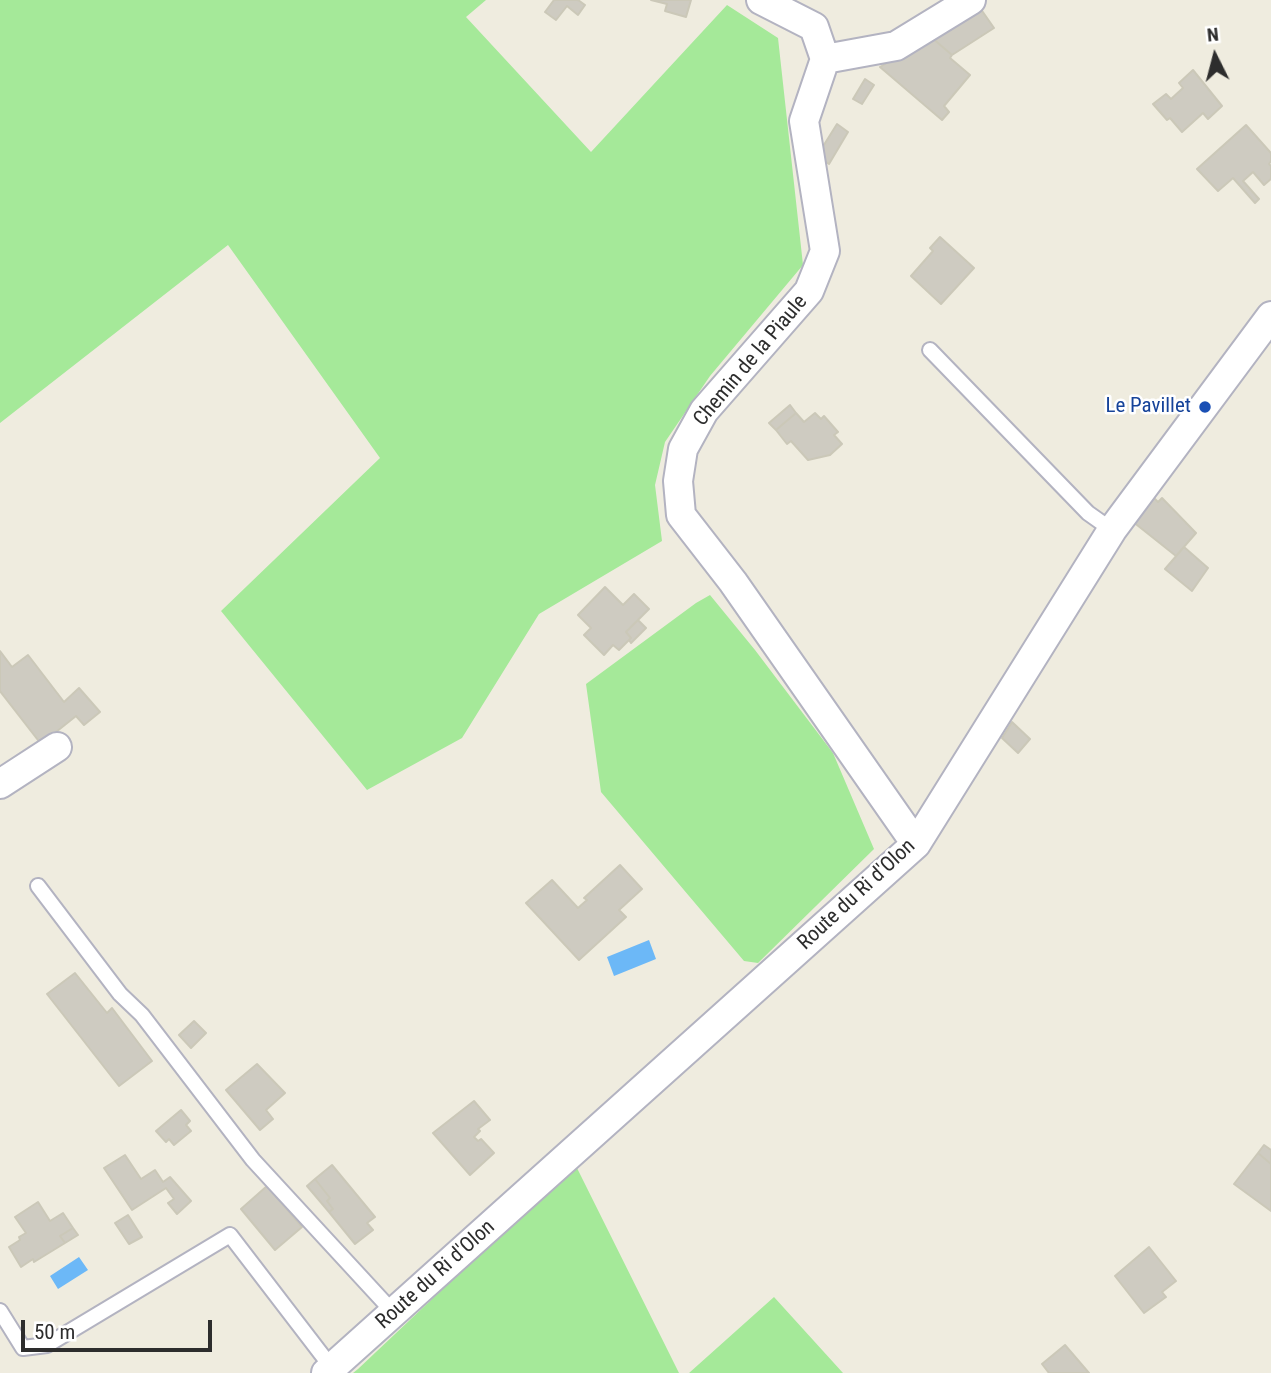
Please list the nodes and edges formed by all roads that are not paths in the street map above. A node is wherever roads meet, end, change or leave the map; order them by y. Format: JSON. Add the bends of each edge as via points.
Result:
{"nodes":[{"id":1,"x":761,"y":0,"type":"edge"},
{"id":2,"x":971,"y":0,"type":"edge"},
{"id":3,"x":825,"y":59,"type":"junction"},
{"id":4,"x":1271,"y":316,"type":"edge"},
{"id":5,"x":930,"y":350,"type":"dead end"},
{"id":6,"x":1112,"y":530,"type":"junction"},
{"id":7,"x":57,"y":747,"type":"dead end"},
{"id":8,"x":0,"y":784,"type":"edge"},
{"id":9,"x":916,"y":845,"type":"junction"},
{"id":10,"x":38,"y":886,"type":"dead end"},
{"id":11,"x":0,"y":1311,"type":"edge"},
{"id":12,"x":394,"y":1313,"type":"junction"},
{"id":13,"x":329,"y":1371,"type":"edge"}],
"edges":[{"from":1,"to":3,"type":"street","via":[[814,27]]},
{"from":2,"to":3,"type":"street","via":[[896,46]]},
{"from":3,"to":9,"type":"street","name":"Chemin de la Piaule","via":[[804,121],[825,251],[809,291],[704,411],[682,449],[678,481],[681,516],[733,582]]},
{"from":4,"to":6,"type":"street","name":"Route du Ri d'Olon"},
{"from":5,"to":6,"type":"lane","via":[[1088,513]]},
{"from":6,"to":9,"type":"street","name":"Route du Ri d'Olon"},
{"from":7,"to":8,"type":"street"},
{"from":9,"to":12,"type":"street","name":"Route du Ri d'Olon"},
{"from":10,"to":12,"type":"lane","via":[[253,1160]]},
{"from":11,"to":13,"type":"lane","via":[[23,1348],[47,1345],[230,1235]]},
{"from":12,"to":13,"type":"street","name":"Route du Ri d'Olon"}]}
